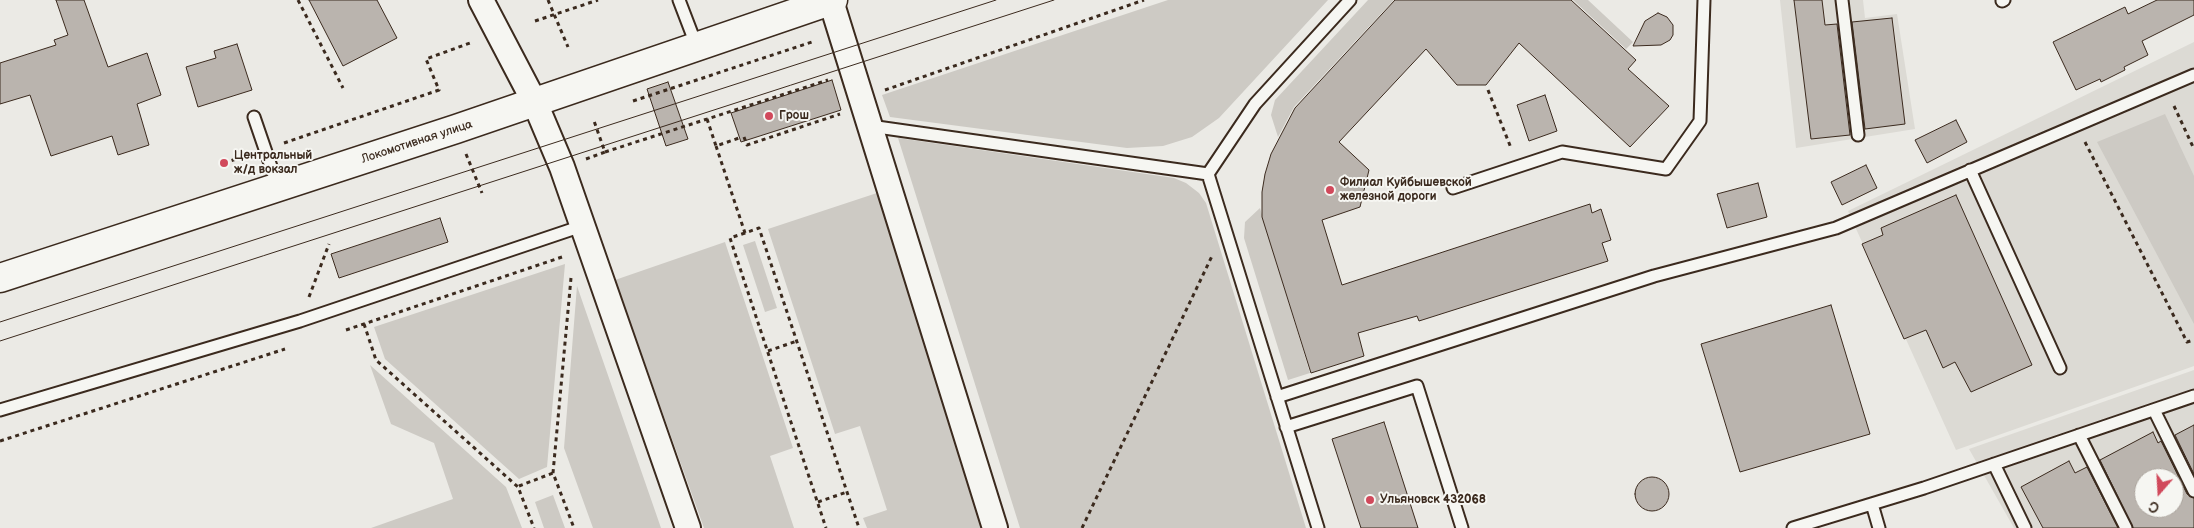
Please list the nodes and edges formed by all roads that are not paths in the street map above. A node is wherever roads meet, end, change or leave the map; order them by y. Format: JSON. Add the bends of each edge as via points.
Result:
{"nodes":[{"id":1,"x":481,"y":0,"type":"edge"},
{"id":2,"x":679,"y":0,"type":"edge"},
{"id":3,"x":832,"y":0,"type":"edge"},
{"id":4,"x":1350,"y":0,"type":"edge"},
{"id":5,"x":1704,"y":0,"type":"edge"},
{"id":6,"x":1842,"y":0,"type":"edge"},
{"id":7,"x":697,"y":47,"type":"junction"},
{"id":8,"x":2194,"y":75,"type":"edge"},
{"id":9,"x":535,"y":103,"type":"junction"},
{"id":10,"x":865,"y":110,"type":"junction"},
{"id":11,"x":254,"y":117,"type":"dead end"},
{"id":12,"x":1858,"y":135,"type":"dead end"},
{"id":13,"x":1970,"y":170,"type":"junction"},
{"id":14,"x":1208,"y":174,"type":"junction"},
{"id":15,"x":278,"y":187,"type":"junction"},
{"id":16,"x":1454,"y":188,"type":"dead end"},
{"id":17,"x":582,"y":226,"type":"junction"},
{"id":18,"x":0,"y":278,"type":"edge"},
{"id":19,"x":2060,"y":368,"type":"dead end"},
{"id":20,"x":2194,"y":396,"type":"edge"},
{"id":21,"x":1277,"y":397,"type":"junction"},
{"id":22,"x":0,"y":410,"type":"edge"},
{"id":23,"x":2154,"y":410,"type":"junction"},
{"id":24,"x":1286,"y":427,"type":"junction"},
{"id":25,"x":2079,"y":435,"type":"junction"},
{"id":26,"x":1994,"y":464,"type":"junction"},
{"id":27,"x":2194,"y":491,"type":"edge"},
{"id":28,"x":1872,"y":504,"type":"junction"},
{"id":29,"x":688,"y":528,"type":"edge"},
{"id":30,"x":995,"y":528,"type":"edge"},
{"id":31,"x":1318,"y":528,"type":"edge"},
{"id":32,"x":1462,"y":528,"type":"edge"},
{"id":33,"x":1794,"y":528,"type":"edge"},
{"id":34,"x":1879,"y":528,"type":"edge"},
{"id":35,"x":2025,"y":528,"type":"edge"},
{"id":36,"x":2126,"y":528,"type":"edge"}],
"edges":[{"from":1,"to":9,"type":"street"},
{"from":2,"to":7,"type":"lane"},
{"from":3,"to":7,"type":"main road","name":"Локомотивная улица"},
{"from":3,"to":10,"type":"street"},
{"from":4,"to":14,"type":"lane","via":[[1255,104]]},
{"from":5,"to":16,"type":"lane","via":[[1700,121],[1666,169],[1562,152]]},
{"from":6,"to":12,"type":"lane"},
{"from":7,"to":9,"type":"main road","name":"Локомотивная улица"},
{"from":8,"to":13,"type":"lane"},
{"from":9,"to":15,"type":"main road","name":"Локомотивная улица"},
{"from":9,"to":17,"type":"street"},
{"from":10,"to":14,"type":"lane"},
{"from":10,"to":30,"type":"street"},
{"from":11,"to":15,"type":"lane"},
{"from":13,"to":19,"type":"lane"},
{"from":13,"to":21,"type":"lane","via":[[1836,228],[1654,276]]},
{"from":14,"to":21,"type":"lane"},
{"from":15,"to":18,"type":"main road","name":"Локомотивная улица"},
{"from":17,"to":22,"type":"lane","via":[[300,321]]},
{"from":17,"to":29,"type":"street"},
{"from":20,"to":23,"type":"lane"},
{"from":21,"to":24,"type":"lane"},
{"from":23,"to":25,"type":"lane"},
{"from":23,"to":27,"type":"lane"},
{"from":24,"to":31,"type":"lane"},
{"from":24,"to":32,"type":"lane","via":[[1417,386]]},
{"from":25,"to":26,"type":"lane"},
{"from":25,"to":36,"type":"lane"},
{"from":26,"to":28,"type":"lane"},
{"from":26,"to":35,"type":"lane"},
{"from":28,"to":33,"type":"lane"},
{"from":28,"to":34,"type":"lane"}]}
